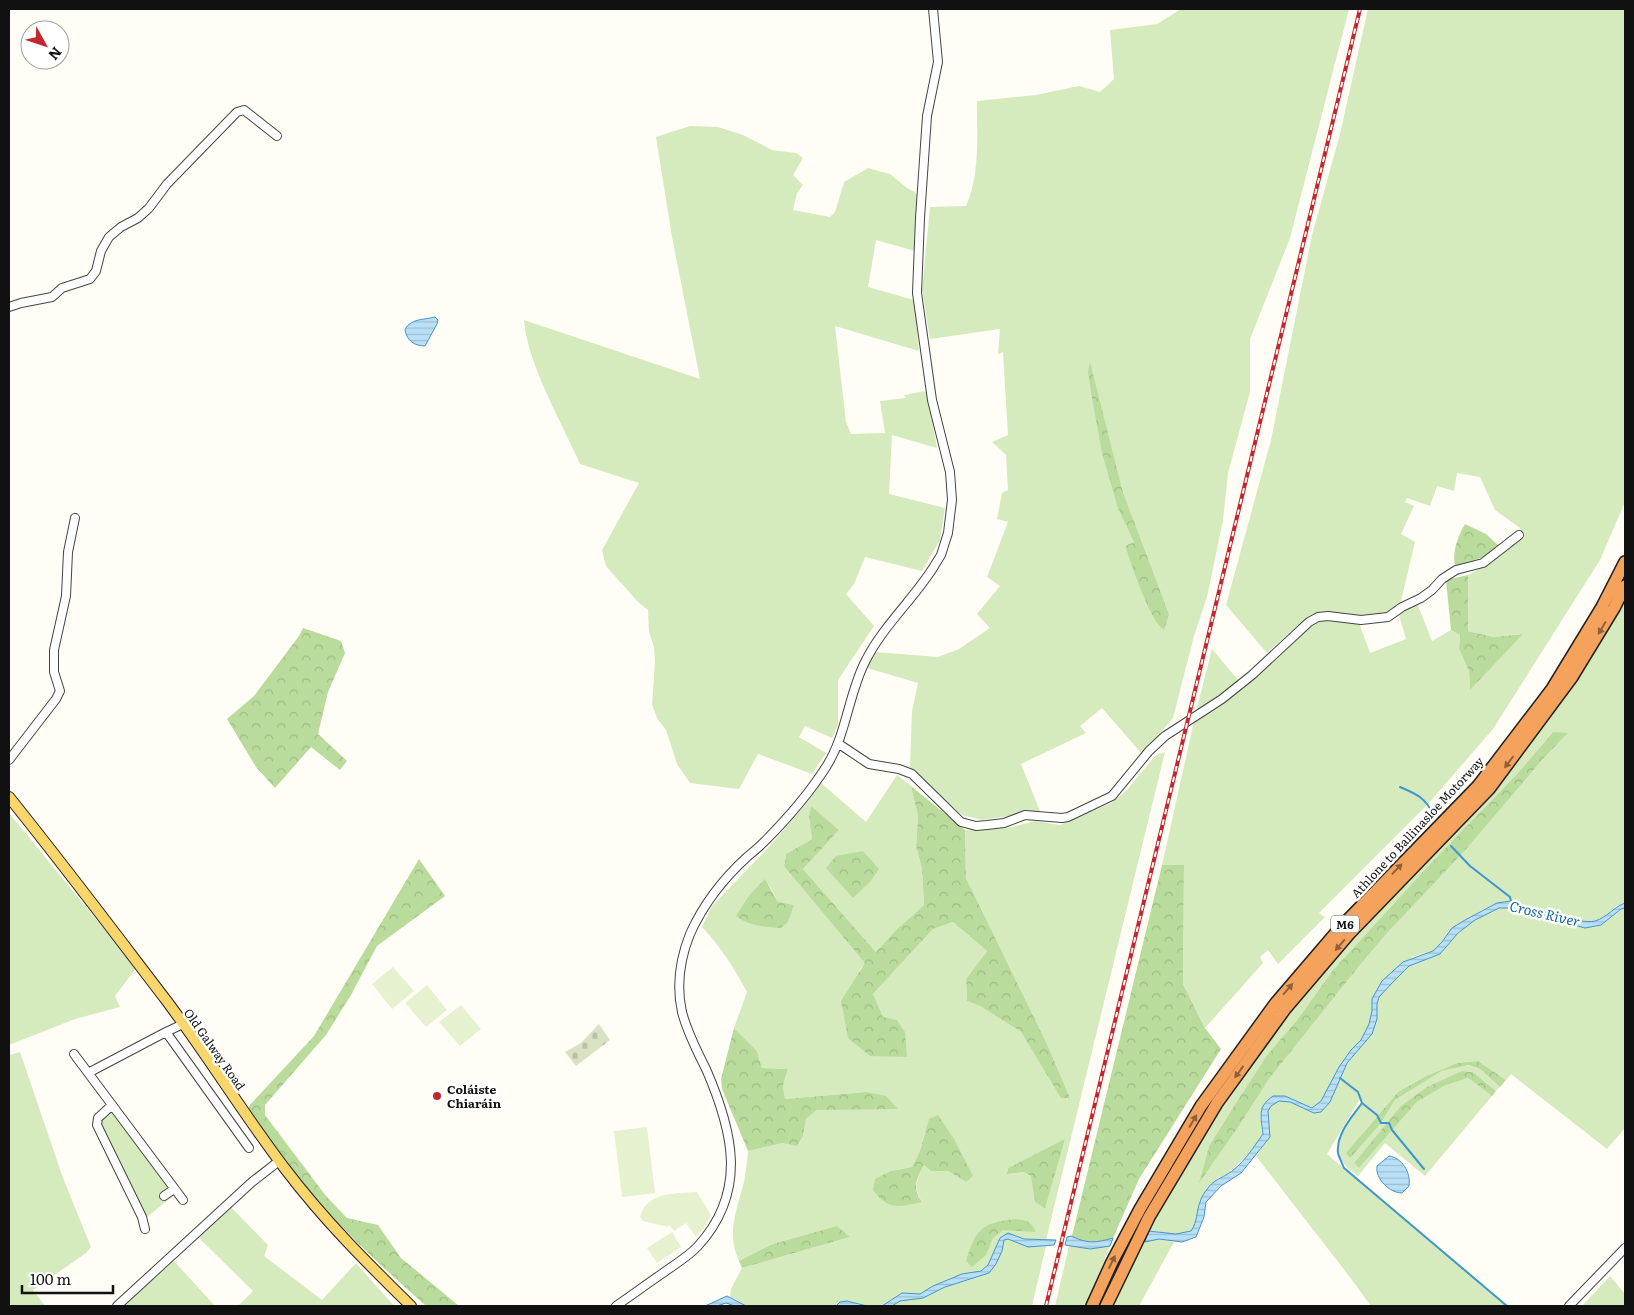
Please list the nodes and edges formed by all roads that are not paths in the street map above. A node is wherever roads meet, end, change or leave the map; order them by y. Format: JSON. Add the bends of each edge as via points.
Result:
{"nodes":[{"id":1,"x":933,"y":9,"type":"edge"},
{"id":2,"x":277,"y":136,"type":"dead end"},
{"id":3,"x":9,"y":307,"type":"edge"},
{"id":4,"x":75,"y":518,"type":"dead end"},
{"id":5,"x":1519,"y":535,"type":"dead end"},
{"id":6,"x":1625,"y":562,"type":"edge"},
{"id":7,"x":1625,"y":586,"type":"edge"},
{"id":8,"x":839,"y":744,"type":"junction"},
{"id":9,"x":9,"y":760,"type":"edge"},
{"id":10,"x":9,"y":797,"type":"edge"},
{"id":11,"x":182,"y":1024,"type":"junction"},
{"id":12,"x":166,"y":1032,"type":"junction"},
{"id":13,"x":74,"y":1054,"type":"dead end"},
{"id":14,"x":88,"y":1073,"type":"junction"},
{"id":15,"x":112,"y":1105,"type":"junction"},
{"id":16,"x":249,"y":1148,"type":"dead end"},
{"id":17,"x":279,"y":1161,"type":"junction"},
{"id":18,"x":174,"y":1189,"type":"junction"},
{"id":19,"x":164,"y":1196,"type":"dead end"},
{"id":20,"x":183,"y":1200,"type":"dead end"},
{"id":21,"x":146,"y":1229,"type":"dead end"},
{"id":22,"x":1625,"y":1248,"type":"edge"},
{"id":23,"x":116,"y":1306,"type":"edge"},
{"id":24,"x":411,"y":1306,"type":"edge"},
{"id":25,"x":616,"y":1306,"type":"edge"},
{"id":26,"x":1092,"y":1306,"type":"edge"},
{"id":27,"x":1106,"y":1306,"type":"edge"},
{"id":28,"x":1570,"y":1306,"type":"edge"}],
"edges":[{"from":1,"to":8,"type":"street","via":[[938,62],[927,116],[917,293],[932,400],[950,472],[951,513],[943,548],[934,568],[874,644],[863,666]]},
{"from":2,"to":3,"type":"street","via":[[251,114],[244,110],[238,112],[167,184],[149,208],[109,237],[90,279],[62,288],[52,297]]},
{"from":4,"to":9,"type":"street","via":[[68,552],[66,596],[54,650],[54,672],[60,691]]},
{"from":5,"to":8,"type":"street","via":[[1483,563],[1456,570],[1432,590],[1388,617],[1370,620],[1328,616],[1309,622],[1222,699],[1165,736],[1112,796],[1072,816],[1025,815],[987,826],[961,822],[912,774],[869,764]]},
{"from":26,"to":6,"type":"highway","name":"Athlone to Ballinasloe Motorway","number":"M6","one_way":true,"via":[[1140,1208],[1207,1098],[1275,1004],[1340,928],[1478,786],[1552,689]]},
{"from":7,"to":27,"type":"highway","name":"Athlone to Ballinasloe Motorway","number":"M6","one_way":true,"via":[[1572,677],[1489,789],[1350,934],[1285,1009],[1222,1095],[1150,1217]]},
{"from":8,"to":25,"type":"street","via":[[827,766],[774,831],[718,888],[691,933],[679,973],[682,1012],[729,1132],[732,1175],[716,1222],[696,1248]]},
{"from":10,"to":11,"type":"main road","name":"Old Galway Road","via":[[122,941]]},
{"from":11,"to":12,"type":"street"},
{"from":11,"to":17,"type":"main road","name":"Old Galway Road"},
{"from":12,"to":14,"type":"street"},
{"from":12,"to":16,"type":"street"},
{"from":13,"to":14,"type":"street"},
{"from":14,"to":15,"type":"street"},
{"from":15,"to":18,"type":"street"},
{"from":15,"to":21,"type":"street","via":[[98,1118],[97,1125]]},
{"from":17,"to":23,"type":"street"},
{"from":17,"to":24,"type":"main road","name":"Old Galway Road","via":[[337,1232]]},
{"from":18,"to":19,"type":"street"},
{"from":18,"to":20,"type":"street"},
{"from":22,"to":28,"type":"street"}]}
